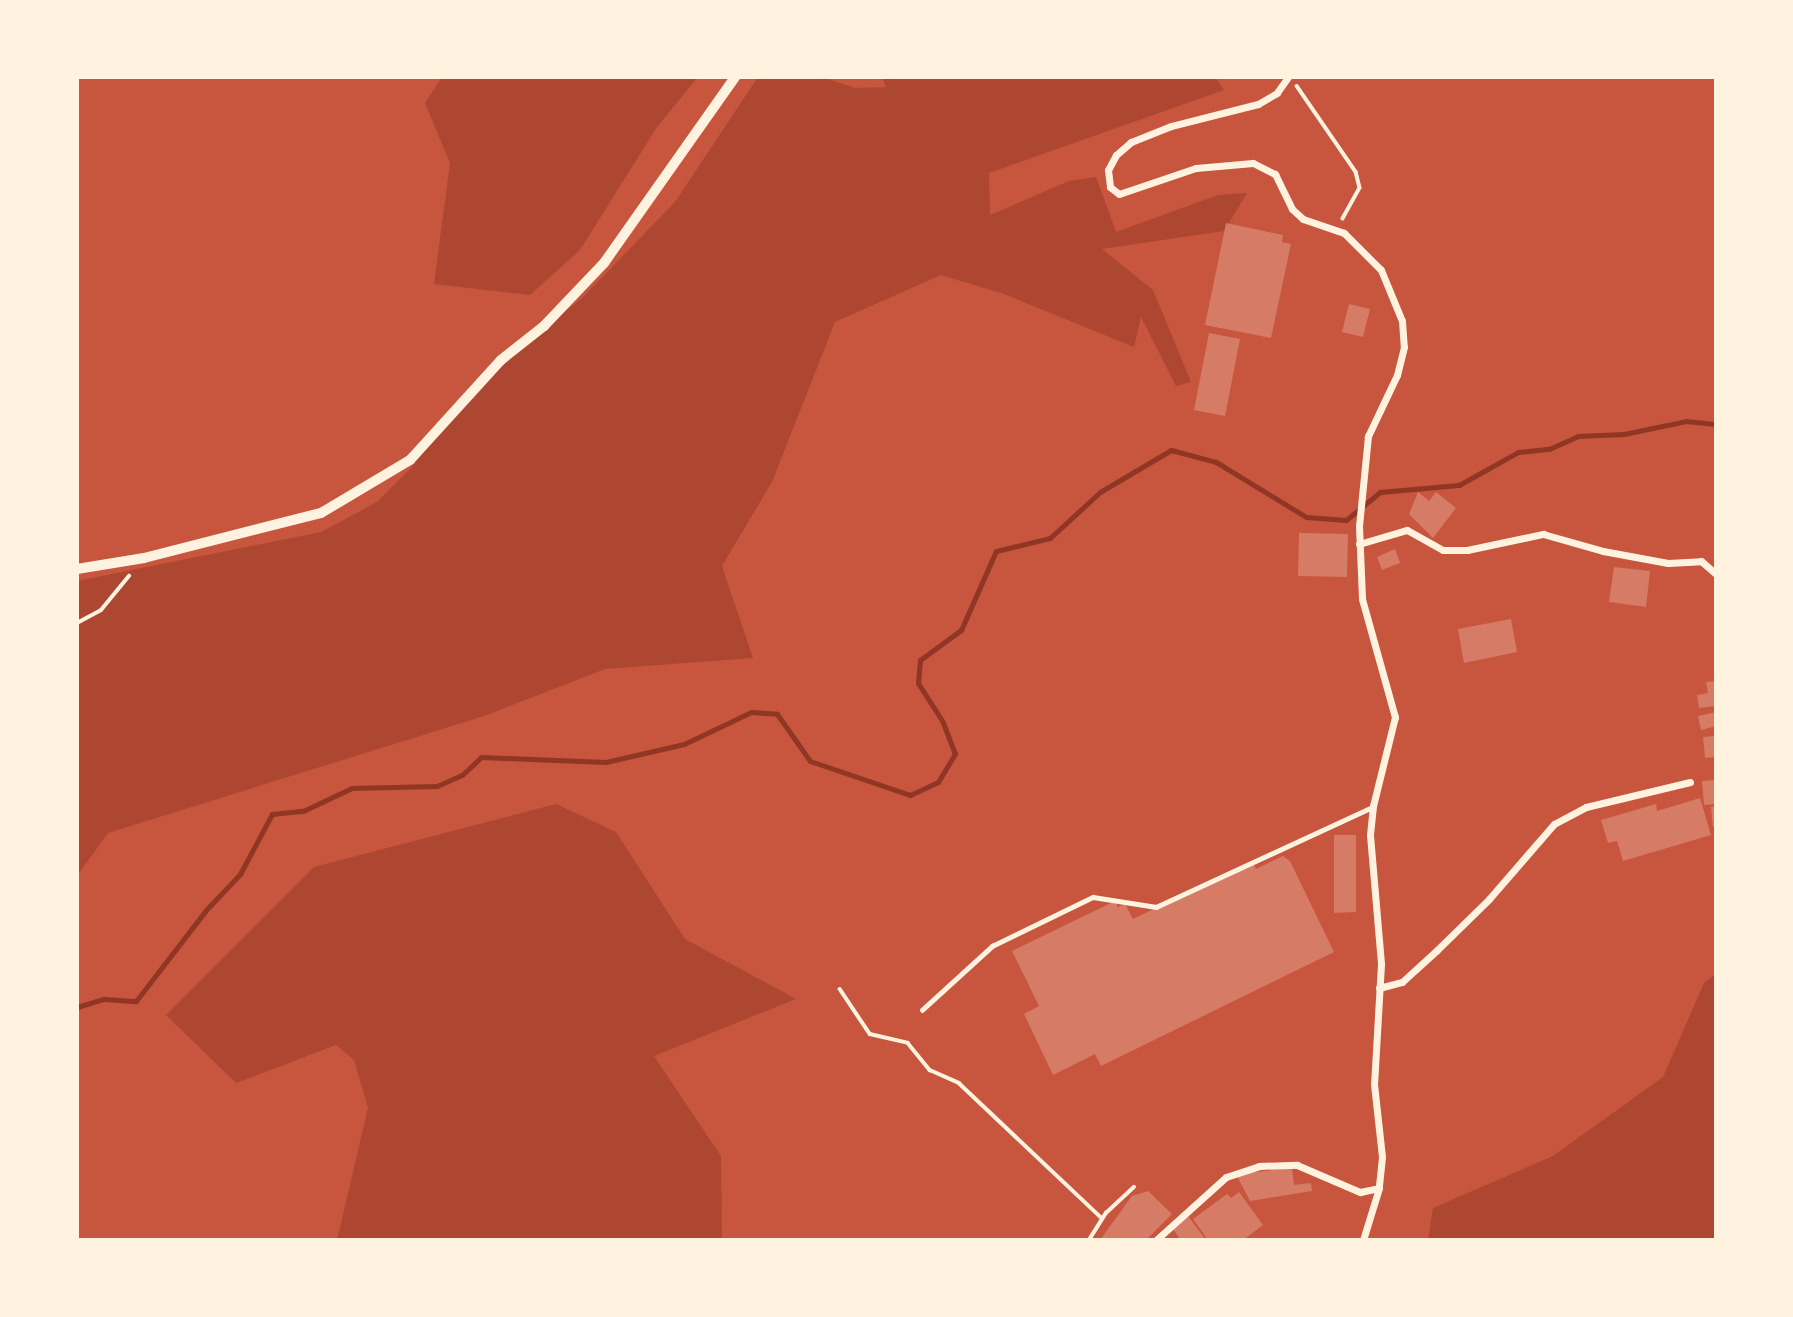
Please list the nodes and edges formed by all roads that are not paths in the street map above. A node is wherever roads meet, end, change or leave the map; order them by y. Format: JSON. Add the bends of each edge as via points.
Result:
{"nodes":[{"id":1,"x":735,"y":77,"type":"edge"},
{"id":2,"x":1289,"y":77,"type":"edge"},
{"id":3,"x":1359,"y":544,"type":"junction"},
{"id":4,"x":77,"y":569,"type":"edge"},
{"id":5,"x":1716,"y":574,"type":"edge"},
{"id":6,"x":1690,"y":782,"type":"dead end"},
{"id":7,"x":1373,"y":806,"type":"junction"},
{"id":8,"x":1379,"y":988,"type":"junction"},
{"id":9,"x":922,"y":1010,"type":"dead end"},
{"id":10,"x":1379,"y":1188,"type":"junction"},
{"id":11,"x":1156,"y":1240,"type":"edge"},
{"id":12,"x":1363,"y":1240,"type":"edge"}],
"edges":[{"from":1,"to":4,"type":"street","via":[[604,263],[544,326],[502,360],[410,460],[321,513],[144,558]]},
{"from":2,"to":3,"type":"street","via":[[1277,93],[1258,104],[1171,126],[1131,142],[1108,170],[1110,187],[1119,194],[1132,192],[1196,168],[1253,163],[1275,174],[1292,209],[1303,219],[1337,231],[1381,270],[1402,321],[1404,347],[1397,374],[1368,436]]},
{"from":3,"to":5,"type":"street","via":[[1407,530],[1443,550],[1467,550],[1543,534],[1668,563],[1701,561]]},
{"from":3,"to":7,"type":"street","via":[[1362,599],[1395,717]]},
{"from":6,"to":8,"type":"street","via":[[1586,807],[1554,824],[1437,950],[1402,982]]},
{"from":7,"to":8,"type":"street"},
{"from":7,"to":9,"type":"lane","via":[[1156,907],[1093,897],[992,946]]},
{"from":8,"to":10,"type":"street","via":[[1374,1084],[1382,1157]]},
{"from":10,"to":11,"type":"street","via":[[1360,1192],[1297,1165],[1259,1166],[1226,1177]]},
{"from":10,"to":12,"type":"street"}]}
